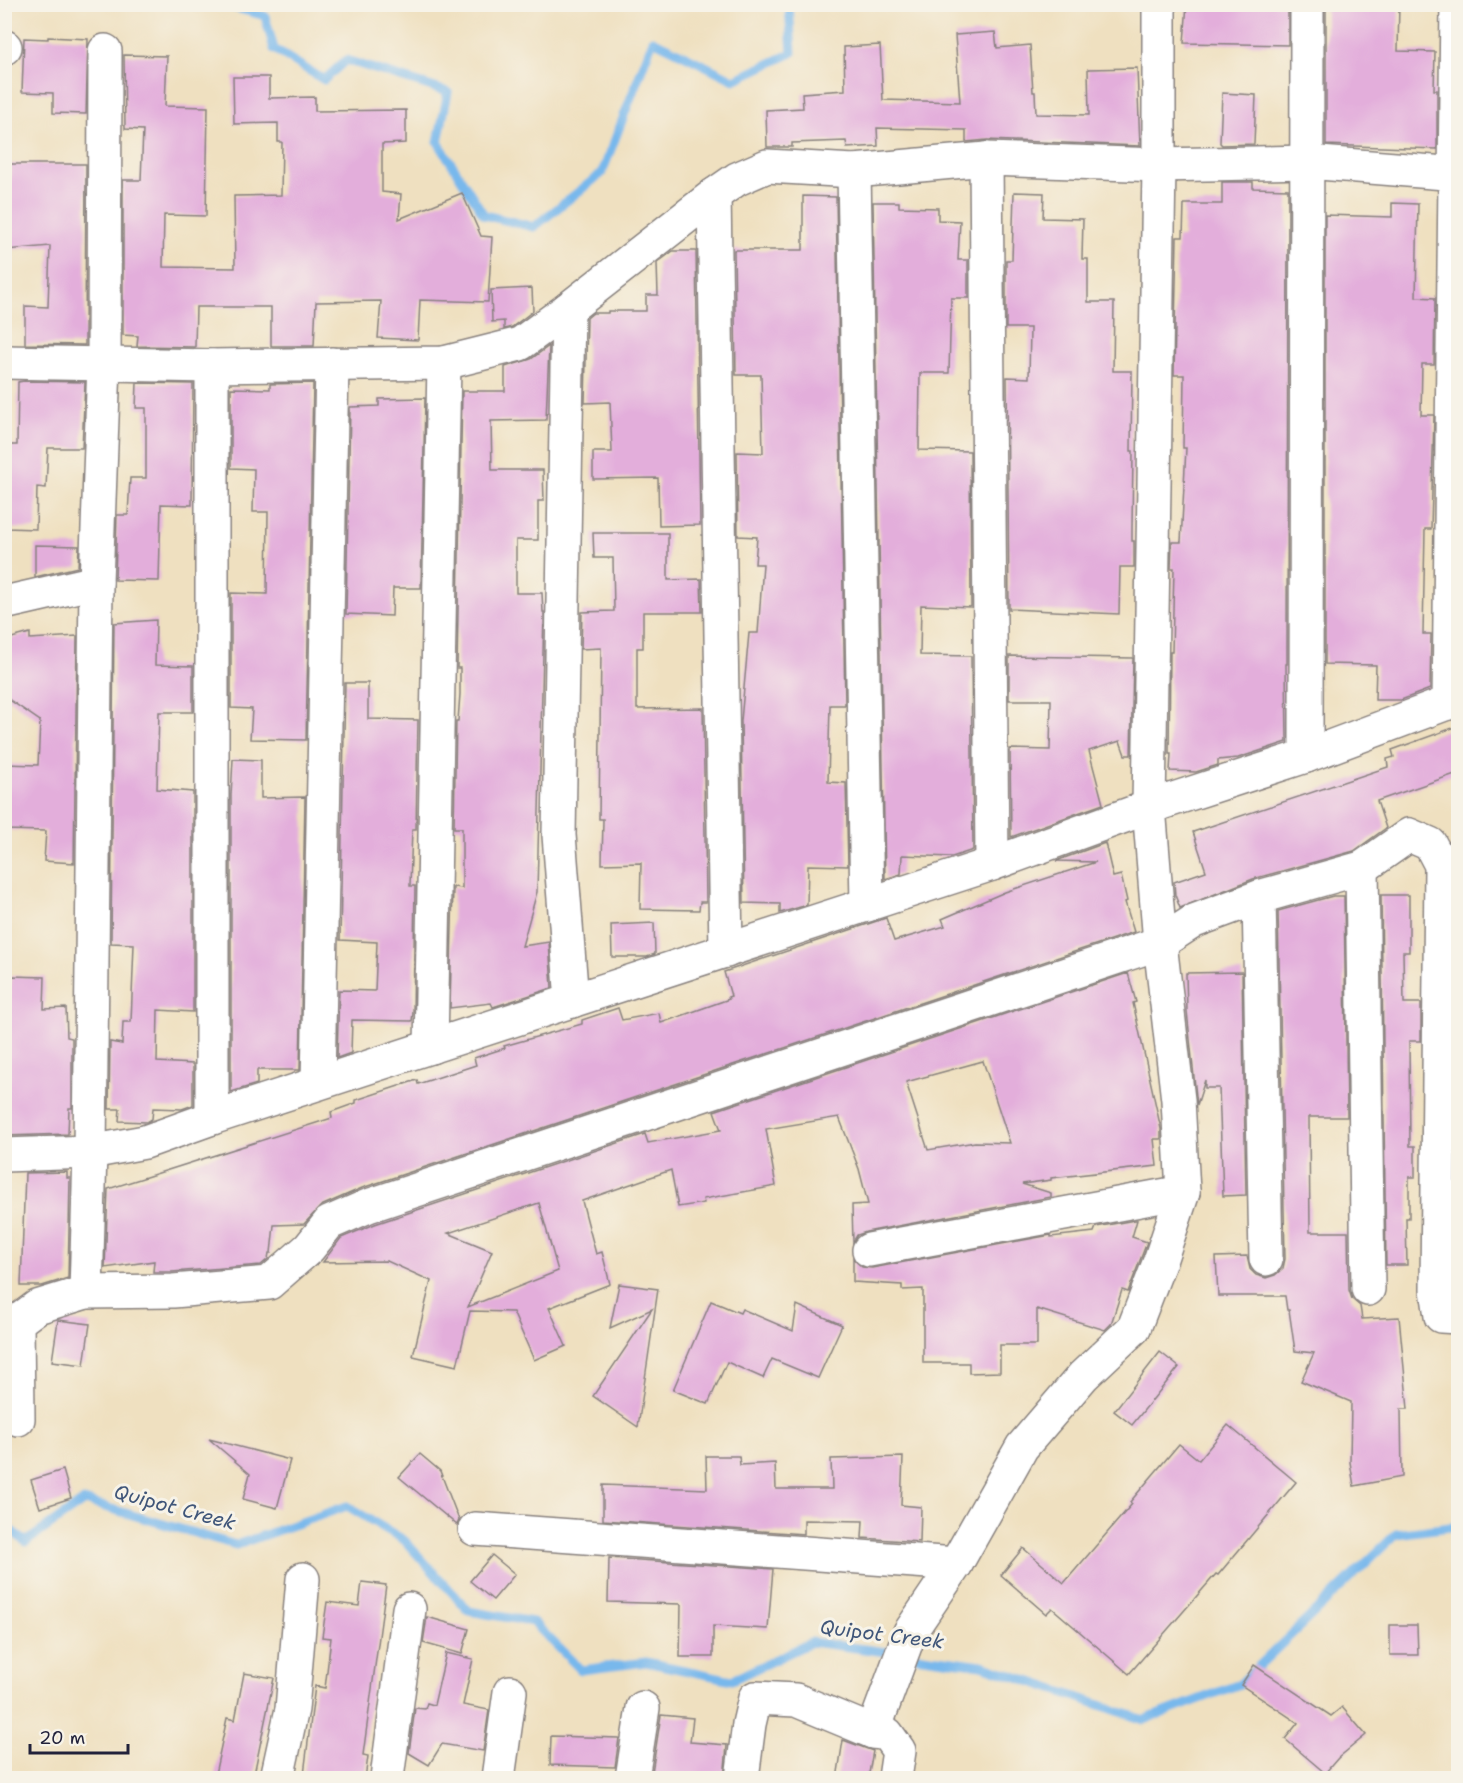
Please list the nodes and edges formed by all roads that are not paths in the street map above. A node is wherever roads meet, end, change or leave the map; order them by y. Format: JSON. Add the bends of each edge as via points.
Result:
{"nodes":[{"id":1,"x":1159,"y":4,"type":"edge"},
{"id":2,"x":1307,"y":4,"type":"edge"},
{"id":3,"x":1457,"y":4,"type":"edge"},
{"id":4,"x":105,"y":51,"type":"dead end"},
{"id":5,"x":986,"y":159,"type":"junction"},
{"id":6,"x":1307,"y":162,"type":"junction"},
{"id":7,"x":1159,"y":165,"type":"junction"},
{"id":8,"x":854,"y":171,"type":"junction"},
{"id":9,"x":1456,"y":174,"type":"edge"},
{"id":10,"x":714,"y":195,"type":"junction"},
{"id":11,"x":568,"y":309,"type":"junction"},
{"id":12,"x":4,"y":363,"type":"edge"},
{"id":13,"x":444,"y":363,"type":"junction"},
{"id":14,"x":104,"y":364,"type":"junction"},
{"id":15,"x":332,"y":364,"type":"junction"},
{"id":16,"x":212,"y":366,"type":"junction"},
{"id":17,"x":96,"y":582,"type":"junction"},
{"id":18,"x":4,"y":603,"type":"edge"},
{"id":19,"x":1454,"y":701,"type":"edge"},
{"id":20,"x":1306,"y":756,"type":"junction"},
{"id":21,"x":1149,"y":807,"type":"junction"},
{"id":22,"x":992,"y":864,"type":"junction"},
{"id":23,"x":1362,"y":868,"type":"junction"},
{"id":24,"x":1259,"y":897,"type":"junction"},
{"id":25,"x":867,"y":905,"type":"junction"},
{"id":26,"x":1160,"y":943,"type":"junction"},
{"id":27,"x":726,"y":951,"type":"junction"},
{"id":28,"x":572,"y":1001,"type":"junction"},
{"id":29,"x":431,"y":1047,"type":"junction"},
{"id":30,"x":318,"y":1083,"type":"junction"},
{"id":31,"x":212,"y":1118,"type":"junction"},
{"id":32,"x":90,"y":1152,"type":"junction"},
{"id":33,"x":4,"y":1155,"type":"edge"},
{"id":34,"x":1183,"y":1192,"type":"junction"},
{"id":35,"x":869,"y":1250,"type":"dead end"},
{"id":36,"x":1266,"y":1259,"type":"dead end"},
{"id":37,"x":1368,"y":1289,"type":"dead end"},
{"id":38,"x":86,"y":1292,"type":"junction"},
{"id":39,"x":1458,"y":1317,"type":"edge"},
{"id":40,"x":18,"y":1419,"type":"dead end"},
{"id":41,"x":475,"y":1529,"type":"dead end"},
{"id":42,"x":956,"y":1564,"type":"junction"},
{"id":43,"x":303,"y":1579,"type":"dead end"},
{"id":44,"x":409,"y":1609,"type":"dead end"},
{"id":45,"x":510,"y":1692,"type":"dead end"},
{"id":46,"x":644,"y":1708,"type":"dead end"},
{"id":47,"x":873,"y":1732,"type":"junction"},
{"id":48,"x":277,"y":1779,"type":"edge"},
{"id":49,"x":387,"y":1779,"type":"edge"},
{"id":50,"x":498,"y":1779,"type":"edge"},
{"id":51,"x":632,"y":1779,"type":"edge"},
{"id":52,"x":742,"y":1779,"type":"edge"},
{"id":53,"x":895,"y":1779,"type":"edge"}],
"edges":[{"from":1,"to":7,"type":"street"},
{"from":2,"to":6,"type":"street"},
{"from":3,"to":9,"type":"street"},
{"from":4,"to":14,"type":"street"},
{"from":5,"to":7,"type":"street"},
{"from":5,"to":8,"type":"street"},
{"from":5,"to":22,"type":"street"},
{"from":6,"to":7,"type":"street"},
{"from":6,"to":9,"type":"street"},
{"from":6,"to":20,"type":"street"},
{"from":7,"to":21,"type":"street"},
{"from":8,"to":10,"type":"street","via":[[767,166],[737,178]]},
{"from":8,"to":25,"type":"street"},
{"from":9,"to":19,"type":"street"},
{"from":10,"to":11,"type":"street"},
{"from":10,"to":27,"type":"street"},
{"from":11,"to":13,"type":"street","via":[[520,344]]},
{"from":11,"to":28,"type":"street","via":[[559,835]]},
{"from":12,"to":14,"type":"street"},
{"from":13,"to":15,"type":"street"},
{"from":13,"to":29,"type":"street"},
{"from":14,"to":16,"type":"street"},
{"from":14,"to":17,"type":"street"},
{"from":15,"to":16,"type":"street"},
{"from":15,"to":30,"type":"street"},
{"from":16,"to":31,"type":"street"},
{"from":17,"to":18,"type":"street"},
{"from":17,"to":32,"type":"street"},
{"from":19,"to":20,"type":"street"},
{"from":20,"to":21,"type":"street"},
{"from":21,"to":22,"type":"street"},
{"from":21,"to":26,"type":"street"},
{"from":22,"to":25,"type":"street"},
{"from":23,"to":24,"type":"street"},
{"from":23,"to":37,"type":"street"},
{"from":23,"to":39,"type":"street","via":[[1409,835],[1430,844],[1440,865],[1437,1289],[1441,1316]]},
{"from":24,"to":26,"type":"street","via":[[1194,921]]},
{"from":24,"to":36,"type":"street"},
{"from":25,"to":27,"type":"street"},
{"from":26,"to":34,"type":"street","via":[[1178,1100]]},
{"from":26,"to":38,"type":"street","via":[[368,1206],[329,1223],[309,1248],[269,1283],[173,1291]]},
{"from":27,"to":28,"type":"street"},
{"from":28,"to":29,"type":"street"},
{"from":29,"to":30,"type":"street"},
{"from":30,"to":31,"type":"street"},
{"from":31,"to":32,"type":"street","via":[[145,1142]]},
{"from":32,"to":33,"type":"street"},
{"from":32,"to":38,"type":"street"},
{"from":34,"to":35,"type":"street"},
{"from":34,"to":42,"type":"street","via":[[1134,1328],[1083,1376],[1022,1447]]},
{"from":38,"to":40,"type":"street","via":[[37,1306],[17,1322]]},
{"from":41,"to":42,"type":"street"},
{"from":42,"to":47,"type":"street","via":[[910,1632]]},
{"from":43,"to":48,"type":"street","via":[[291,1709]]},
{"from":44,"to":49,"type":"street"},
{"from":45,"to":50,"type":"street"},
{"from":46,"to":51,"type":"street"},
{"from":47,"to":52,"type":"street","via":[[796,1700],[755,1698]]},
{"from":47,"to":53,"type":"street","via":[[887,1734],[899,1751]]}]}
